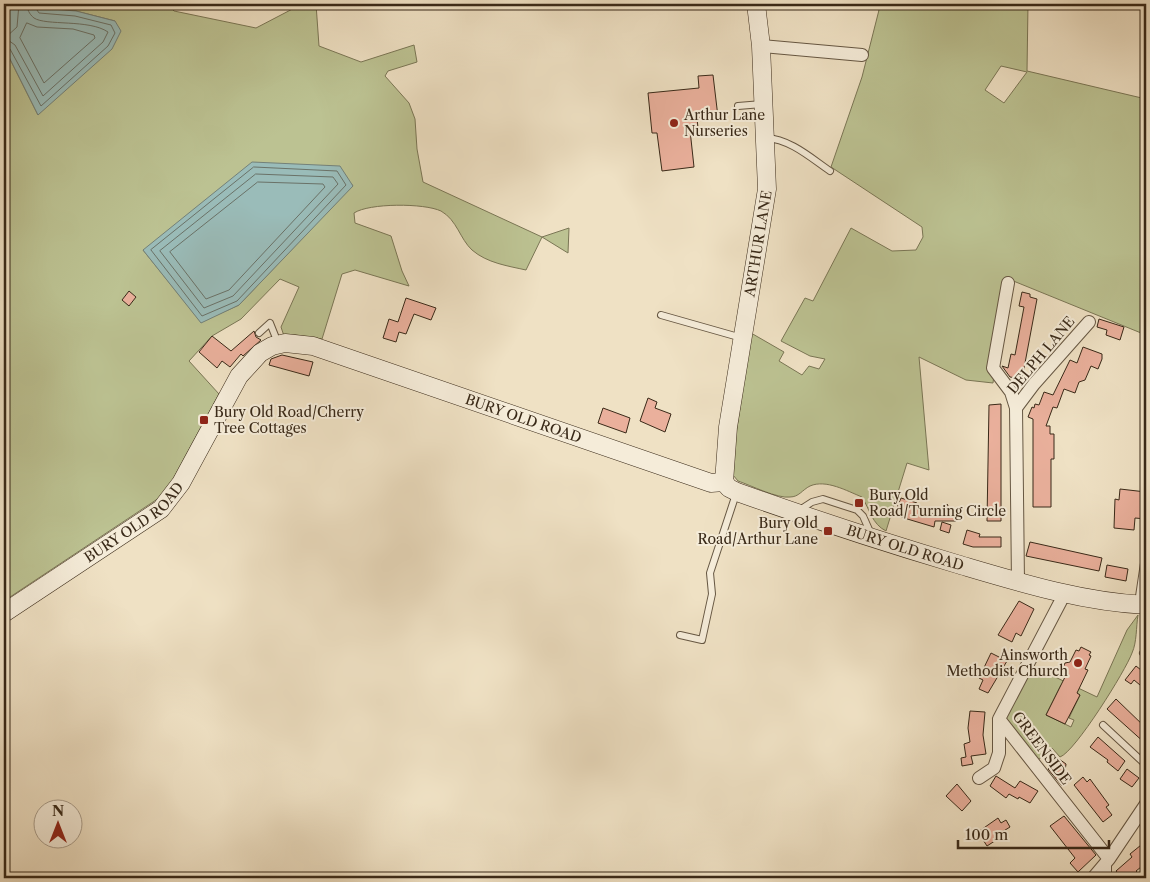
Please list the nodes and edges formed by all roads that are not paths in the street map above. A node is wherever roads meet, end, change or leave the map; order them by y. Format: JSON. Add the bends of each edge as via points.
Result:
{"nodes":[{"id":1,"x":756,"y":4,"type":"edge"},
{"id":2,"x":761,"y":46,"type":"junction"},
{"id":3,"x":862,"y":55,"type":"dead end"},
{"id":4,"x":763,"y":104,"type":"junction"},
{"id":5,"x":738,"y":106,"type":"dead end"},
{"id":6,"x":765,"y":138,"type":"junction"},
{"id":7,"x":830,"y":171,"type":"dead end"},
{"id":8,"x":1008,"y":283,"type":"dead end"},
{"id":9,"x":661,"y":315,"type":"dead end"},
{"id":10,"x":1089,"y":322,"type":"dead end"},
{"id":11,"x":260,"y":333,"type":"dead end"},
{"id":12,"x":743,"y":339,"type":"junction"},
{"id":13,"x":278,"y":345,"type":"junction"},
{"id":14,"x":1016,"y":408,"type":"junction"},
{"id":15,"x":730,"y":487,"type":"junction"},
{"id":16,"x":795,"y":513,"type":"junction"},
{"id":17,"x":874,"y":539,"type":"junction"},
{"id":18,"x":1146,"y":563,"type":"edge"},
{"id":19,"x":1018,"y":582,"type":"junction"},
{"id":20,"x":1065,"y":593,"type":"junction"},
{"id":21,"x":1142,"y":605,"type":"edge"},
{"id":22,"x":4,"y":613,"type":"edge"},
{"id":23,"x":680,"y":635,"type":"dead end"},
{"id":24,"x":999,"y":719,"type":"junction"},
{"id":25,"x":1103,"y":725,"type":"dead end"},
{"id":26,"x":1146,"y":765,"type":"edge"},
{"id":27,"x":979,"y":778,"type":"dead end"},
{"id":28,"x":1146,"y":804,"type":"edge"},
{"id":29,"x":1108,"y":860,"type":"junction"},
{"id":30,"x":1092,"y":878,"type":"edge"},
{"id":31,"x":1108,"y":878,"type":"edge"}],
"edges":[{"from":1,"to":2,"type":"main road","name":"ARTHUR LANE"},
{"from":2,"to":3,"type":"street"},
{"from":2,"to":4,"type":"main road","name":"ARTHUR LANE"},
{"from":4,"to":5,"type":"lane"},
{"from":4,"to":6,"type":"main road","name":"ARTHUR LANE"},
{"from":6,"to":7,"type":"lane","via":[[788,143]]},
{"from":6,"to":12,"type":"main road","name":"ARTHUR LANE","via":[[767,189]]},
{"from":8,"to":14,"type":"street","name":"DELPH LANE","via":[[993,368],[1011,392]]},
{"from":9,"to":12,"type":"lane"},
{"from":10,"to":14,"type":"street","name":"DELPH LANE"},
{"from":11,"to":13,"type":"lane","via":[[270,323]]},
{"from":12,"to":15,"type":"main road","name":"ARTHUR LANE","via":[[728,427]]},
{"from":13,"to":15,"type":"main road","name":"BURY OLD ROAD","via":[[313,346],[711,484]]},
{"from":13,"to":22,"type":"main road","name":"BURY OLD ROAD","via":[[260,353],[239,376],[181,483],[161,509]]},
{"from":14,"to":19,"type":"street","name":"DELPH LANE"},
{"from":15,"to":16,"type":"main road","name":"BURY OLD ROAD"},
{"from":15,"to":23,"type":"lane","via":[[710,573],[712,594],[702,640]]},
{"from":16,"to":17,"type":"main road","name":"BURY OLD ROAD"},
{"from":16,"to":17,"type":"lane","via":[[823,499],[857,510]]},
{"from":17,"to":19,"type":"main road","name":"BURY OLD ROAD"},
{"from":18,"to":21,"type":"lane"},
{"from":19,"to":20,"type":"main road","name":"BURY OLD ROAD"},
{"from":20,"to":21,"type":"main road","name":"BURY OLD ROAD"},
{"from":20,"to":24,"type":"street","name":"GREENSIDE"},
{"from":24,"to":27,"type":"street","via":[[999,753],[994,768]]},
{"from":24,"to":29,"type":"street","name":"GREENSIDE"},
{"from":25,"to":26,"type":"lane"},
{"from":28,"to":29,"type":"street"},
{"from":29,"to":30,"type":"street"},
{"from":29,"to":31,"type":"lane"}]}
